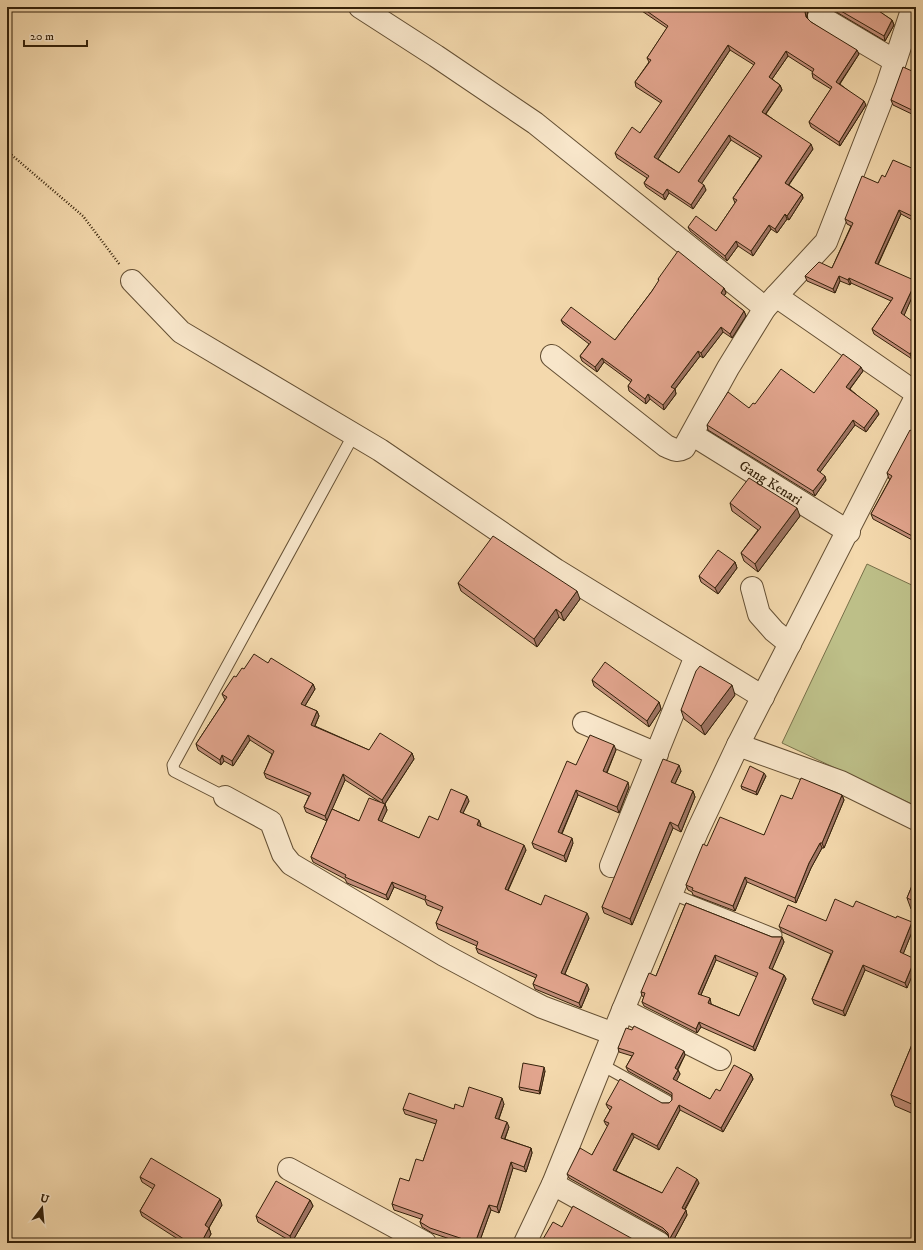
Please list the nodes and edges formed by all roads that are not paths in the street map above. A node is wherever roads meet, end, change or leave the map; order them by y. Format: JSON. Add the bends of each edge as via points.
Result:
{"nodes":[{"id":1,"x":360,"y":7,"type":"edge"},
{"id":2,"x":912,"y":7,"type":"edge"},
{"id":3,"x":819,"y":16,"type":"dead end"},
{"id":4,"x":895,"y":61,"type":"junction"},
{"id":5,"x":132,"y":281,"type":"road end"},
{"id":6,"x":771,"y":302,"type":"junction"},
{"id":7,"x":552,"y":356,"type":"dead end"},
{"id":8,"x":916,"y":393,"type":"edge"},
{"id":9,"x":916,"y":397,"type":"edge"},
{"id":10,"x":354,"y":434,"type":"junction"},
{"id":11,"x":693,"y":435,"type":"junction"},
{"id":12,"x":849,"y":532,"type":"junction"},
{"id":13,"x":752,"y":588,"type":"dead end"},
{"id":14,"x":790,"y":644,"type":"junction"},
{"id":15,"x":696,"y":656,"type":"junction"},
{"id":16,"x":763,"y":697,"type":"junction"},
{"id":17,"x":584,"y":723,"type":"dead end"},
{"id":18,"x":738,"y":745,"type":"junction"},
{"id":19,"x":657,"y":754,"type":"junction"},
{"id":20,"x":225,"y":797,"type":"joint"},
{"id":21,"x":916,"y":819,"type":"edge"},
{"id":22,"x":611,"y":866,"type":"dead end"},
{"id":23,"x":670,"y":894,"type":"junction"},
{"id":24,"x":776,"y":935,"type":"edge"},
{"id":25,"x":622,"y":1010,"type":"junction"},
{"id":26,"x":614,"y":1034,"type":"junction"},
{"id":27,"x":720,"y":1059,"type":"dead end"},
{"id":28,"x":602,"y":1065,"type":"junction"},
{"id":29,"x":667,"y":1101,"type":"edge"},
{"id":30,"x":289,"y":1169,"type":"dead end"},
{"id":31,"x":553,"y":1184,"type":"junction"},
{"id":32,"x":425,"y":1243,"type":"edge"},
{"id":33,"x":525,"y":1243,"type":"edge"},
{"id":34,"x":659,"y":1243,"type":"edge"}],
"edges":[{"from":1,"to":6,"type":"street","via":[[535,123]]},
{"from":2,"to":4,"type":"street"},
{"from":3,"to":4,"type":"street"},
{"from":4,"to":6,"type":"street","via":[[826,242]]},
{"from":5,"to":10,"type":"street","via":[[181,332]]},
{"from":6,"to":8,"type":"street"},
{"from":6,"to":11,"type":"street","via":[[728,368]]},
{"from":7,"to":11,"type":"street","via":[[666,446],[680,450]]},
{"from":9,"to":12,"type":"street"},
{"from":10,"to":15,"type":"street","via":[[556,570]]},
{"from":10,"to":20,"type":"lane","via":[[172,765],[174,771]]},
{"from":11,"to":12,"type":"street","name":"Gang Kenari"},
{"from":12,"to":14,"type":"street"},
{"from":13,"to":14,"type":"street","via":[[759,614]]},
{"from":14,"to":16,"type":"street"},
{"from":15,"to":16,"type":"street"},
{"from":15,"to":19,"type":"street"},
{"from":16,"to":18,"type":"street"},
{"from":17,"to":19,"type":"street"},
{"from":18,"to":21,"type":"street","via":[[841,782]]},
{"from":18,"to":23,"type":"street"},
{"from":19,"to":22,"type":"street"},
{"from":20,"to":26,"type":"street","via":[[271,822],[283,854],[291,864],[444,955],[517,994],[542,1007]]},
{"from":23,"to":24,"type":"lane"},
{"from":23,"to":25,"type":"street"},
{"from":25,"to":26,"type":"street"},
{"from":25,"to":27,"type":"street"},
{"from":26,"to":28,"type":"street"},
{"from":28,"to":29,"type":"lane"},
{"from":28,"to":31,"type":"street"},
{"from":30,"to":32,"type":"street"},
{"from":31,"to":33,"type":"street"},
{"from":31,"to":34,"type":"street"}]}
